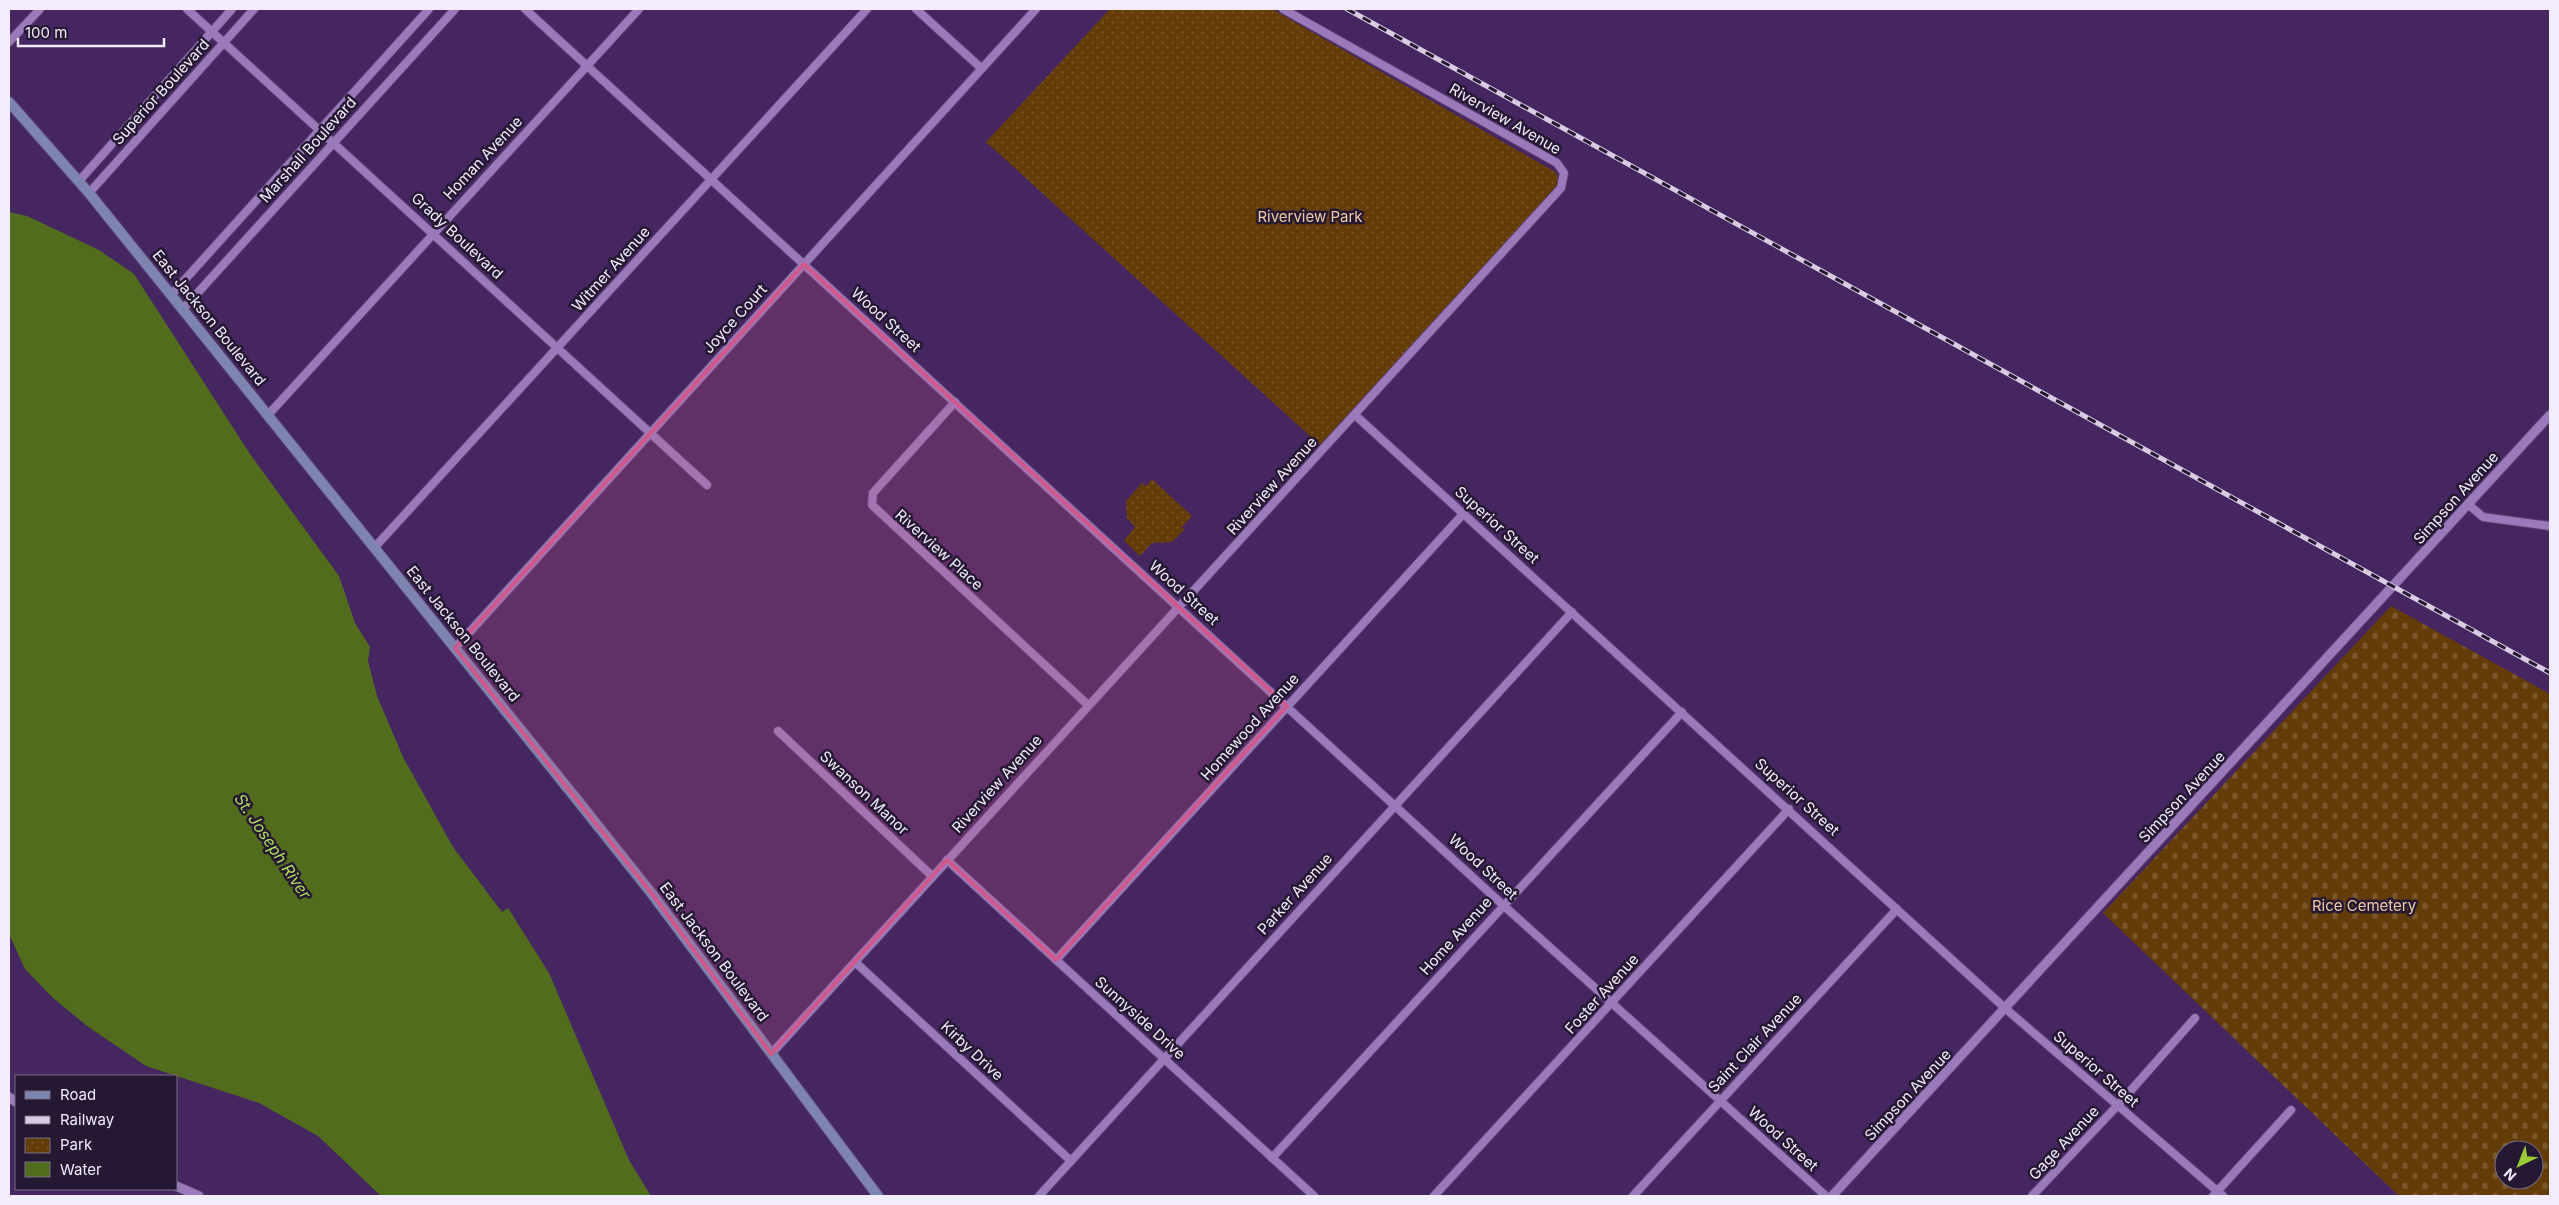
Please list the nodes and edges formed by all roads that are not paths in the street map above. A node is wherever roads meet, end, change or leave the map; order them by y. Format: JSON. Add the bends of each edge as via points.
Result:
{"nodes":[{"id":1,"x":40,"y":9,"type":"edge"},
{"id":2,"x":187,"y":9,"type":"edge"},
{"id":3,"x":232,"y":9,"type":"edge"},
{"id":4,"x":254,"y":9,"type":"edge"},
{"id":5,"x":429,"y":9,"type":"edge"},
{"id":6,"x":455,"y":9,"type":"edge"},
{"id":7,"x":525,"y":9,"type":"edge"},
{"id":8,"x":639,"y":9,"type":"edge"},
{"id":9,"x":866,"y":9,"type":"edge"},
{"id":10,"x":916,"y":9,"type":"edge"},
{"id":11,"x":1036,"y":9,"type":"edge"},
{"id":12,"x":1283,"y":9,"type":"edge"},
{"id":13,"x":212,"y":31,"type":"junction"},
{"id":14,"x":9,"y":42,"type":"edge"},
{"id":15,"x":224,"y":42,"type":"junction"},
{"id":16,"x":587,"y":66,"type":"junction"},
{"id":17,"x":981,"y":68,"type":"junction"},
{"id":18,"x":9,"y":102,"type":"edge"},
{"id":19,"x":320,"y":129,"type":"junction"},
{"id":20,"x":334,"y":141,"type":"junction"},
{"id":21,"x":712,"y":179,"type":"junction"},
{"id":22,"x":79,"y":181,"type":"junction"},
{"id":23,"x":89,"y":194,"type":"junction"},
{"id":24,"x":432,"y":234,"type":"junction"},
{"id":25,"x":804,"y":264,"type":"junction"},
{"id":26,"x":171,"y":295,"type":"junction"},
{"id":27,"x":183,"y":309,"type":"junction"},
{"id":28,"x":558,"y":348,"type":"junction"},
{"id":29,"x":955,"y":402,"type":"junction"},
{"id":30,"x":268,"y":415,"type":"junction"},
{"id":31,"x":1355,"y":415,"type":"junction"},
{"id":32,"x":2550,"y":415,"type":"edge"},
{"id":33,"x":651,"y":433,"type":"junction"},
{"id":34,"x":707,"y":485,"type":"dead end"},
{"id":35,"x":2469,"y":505,"type":"junction"},
{"id":36,"x":1464,"y":513,"type":"junction"},
{"id":37,"x":2550,"y":526,"type":"edge"},
{"id":38,"x":374,"y":548,"type":"junction"},
{"id":39,"x":1180,"y":608,"type":"junction"},
{"id":40,"x":1572,"y":612,"type":"junction"},
{"id":41,"x":455,"y":648,"type":"junction"},
{"id":42,"x":1088,"y":705,"type":"junction"},
{"id":43,"x":1287,"y":706,"type":"junction"},
{"id":44,"x":1682,"y":712,"type":"junction"},
{"id":45,"x":778,"y":731,"type":"dead end"},
{"id":46,"x":1395,"y":805,"type":"junction"},
{"id":47,"x":1789,"y":809,"type":"junction"},
{"id":48,"x":947,"y":860,"type":"junction"},
{"id":49,"x":932,"y":876,"type":"junction"},
{"id":50,"x":1503,"y":905,"type":"junction"},
{"id":51,"x":1898,"y":909,"type":"junction"},
{"id":52,"x":1056,"y":960,"type":"junction"},
{"id":53,"x":855,"y":962,"type":"junction"},
{"id":54,"x":1612,"y":1004,"type":"junction"},
{"id":55,"x":2006,"y":1009,"type":"junction"},
{"id":56,"x":2195,"y":1018,"type":"dead end"},
{"id":57,"x":771,"y":1054,"type":"junction"},
{"id":58,"x":1164,"y":1059,"type":"junction"},
{"id":59,"x":1720,"y":1102,"type":"junction"},
{"id":60,"x":2117,"y":1106,"type":"junction"},
{"id":61,"x":2291,"y":1110,"type":"dead end"},
{"id":62,"x":1272,"y":1158,"type":"junction"},
{"id":63,"x":1071,"y":1161,"type":"junction"},
{"id":64,"x":178,"y":1187,"type":"edge"},
{"id":65,"x":2218,"y":1195,"type":"edge"},
{"id":66,"x":196,"y":1196,"type":"edge"},
{"id":67,"x":878,"y":1196,"type":"edge"},
{"id":68,"x":1038,"y":1196,"type":"edge"},
{"id":69,"x":1314,"y":1196,"type":"edge"},
{"id":70,"x":1434,"y":1196,"type":"edge"},
{"id":71,"x":1633,"y":1196,"type":"edge"},
{"id":72,"x":1826,"y":1196,"type":"edge"},
{"id":73,"x":1832,"y":1196,"type":"edge"},
{"id":74,"x":2032,"y":1196,"type":"edge"}],
"edges":[{"from":1,"to":14,"type":"street"},
{"from":2,"to":13,"type":"street","name":"Grady Boulevard"},
{"from":3,"to":13,"type":"street","name":"Superior Boulevard"},
{"from":4,"to":15,"type":"street","name":"Superior Boulevard"},
{"from":5,"to":19,"type":"street","name":"Marshall Boulevard"},
{"from":6,"to":20,"type":"street","name":"Marshall Boulevard"},
{"from":7,"to":16,"type":"street","name":"Wood Street"},
{"from":8,"to":16,"type":"street","name":"Homan Avenue"},
{"from":9,"to":21,"type":"street","name":"Witmer Avenue"},
{"from":10,"to":17,"type":"street"},
{"from":11,"to":17,"type":"street","name":"Joyce Court"},
{"from":12,"to":31,"type":"street","name":"Riverview Avenue","via":[[1557,163],[1564,173],[1561,188]]},
{"from":13,"to":15,"type":"street","name":"Grady Boulevard"},
{"from":13,"to":22,"type":"street","name":"Superior Boulevard"},
{"from":15,"to":19,"type":"street","name":"Grady Boulevard"},
{"from":15,"to":23,"type":"street","name":"Superior Boulevard"},
{"from":16,"to":21,"type":"street","name":"Wood Street"},
{"from":16,"to":24,"type":"street","name":"Homan Avenue"},
{"from":17,"to":25,"type":"street","name":"Joyce Court"},
{"from":18,"to":22,"type":"main road","name":"East Jackson Boulevard"},
{"from":19,"to":20,"type":"street","name":"Grady Boulevard"},
{"from":19,"to":26,"type":"street","name":"Marshall Boulevard"},
{"from":20,"to":24,"type":"street","name":"Grady Boulevard"},
{"from":20,"to":27,"type":"street","name":"Marshall Boulevard"},
{"from":21,"to":25,"type":"street","name":"Wood Street"},
{"from":21,"to":28,"type":"street","name":"Witmer Avenue"},
{"from":22,"to":23,"type":"main road","name":"East Jackson Boulevard"},
{"from":23,"to":26,"type":"main road","name":"East Jackson Boulevard"},
{"from":24,"to":28,"type":"street","name":"Grady Boulevard"},
{"from":24,"to":30,"type":"street","name":"Homan Avenue"},
{"from":25,"to":29,"type":"street","name":"Wood Street"},
{"from":25,"to":33,"type":"street","name":"Joyce Court"},
{"from":26,"to":27,"type":"main road","name":"East Jackson Boulevard"},
{"from":27,"to":30,"type":"main road","name":"East Jackson Boulevard"},
{"from":28,"to":33,"type":"street","name":"Grady Boulevard"},
{"from":28,"to":38,"type":"street","name":"Witmer Avenue"},
{"from":29,"to":39,"type":"street","name":"Wood Street"},
{"from":29,"to":42,"type":"street","name":"Riverview Place","via":[[873,493],[872,505]]},
{"from":30,"to":38,"type":"main road","name":"East Jackson Boulevard"},
{"from":31,"to":36,"type":"street","name":"Superior Street"},
{"from":31,"to":39,"type":"street","name":"Riverview Avenue"},
{"from":32,"to":35,"type":"street","name":"Simpson Avenue"},
{"from":33,"to":34,"type":"street","name":"Grady Boulevard"},
{"from":33,"to":41,"type":"street","name":"Joyce Court"},
{"from":35,"to":37,"type":"street","via":[[2483,517]]},
{"from":35,"to":55,"type":"street","name":"Simpson Avenue"},
{"from":36,"to":40,"type":"street","name":"Superior Street"},
{"from":36,"to":43,"type":"street","name":"Homewood Avenue"},
{"from":38,"to":41,"type":"main road","name":"East Jackson Boulevard"},
{"from":39,"to":42,"type":"street","name":"Riverview Avenue"},
{"from":39,"to":43,"type":"street","name":"Wood Street"},
{"from":40,"to":44,"type":"street","name":"Superior Street"},
{"from":40,"to":46,"type":"street","name":"Parker Avenue"},
{"from":41,"to":57,"type":"main road","name":"East Jackson Boulevard","via":[[652,894]]},
{"from":42,"to":48,"type":"street","name":"Riverview Avenue"},
{"from":43,"to":46,"type":"street","name":"Wood Street"},
{"from":43,"to":52,"type":"street","name":"Homewood Avenue"},
{"from":44,"to":47,"type":"street","name":"Superior Street"},
{"from":44,"to":50,"type":"street","name":"Home Avenue"},
{"from":45,"to":49,"type":"street","name":"Swanson Manor"},
{"from":46,"to":50,"type":"street","name":"Wood Street"},
{"from":46,"to":58,"type":"street","name":"Parker Avenue"},
{"from":47,"to":51,"type":"street","name":"Superior Street"},
{"from":47,"to":54,"type":"street","name":"Foster Avenue"},
{"from":48,"to":49,"type":"street","name":"Riverview Avenue"},
{"from":48,"to":52,"type":"street","name":"Sunnyside Drive"},
{"from":49,"to":53,"type":"street","name":"Riverview Avenue"},
{"from":50,"to":54,"type":"street","name":"Wood Street"},
{"from":50,"to":62,"type":"street","name":"Home Avenue"},
{"from":51,"to":55,"type":"street","name":"Superior Street"},
{"from":51,"to":59,"type":"street","name":"Saint Clair Avenue"},
{"from":52,"to":58,"type":"street","name":"Sunnyside Drive"},
{"from":53,"to":57,"type":"street","name":"Riverview Avenue"},
{"from":53,"to":63,"type":"street","name":"Kirby Drive"},
{"from":54,"to":59,"type":"street","name":"Wood Street"},
{"from":54,"to":70,"type":"street","name":"Foster Avenue"},
{"from":55,"to":60,"type":"street","name":"Superior Street"},
{"from":55,"to":73,"type":"street","name":"Simpson Avenue"},
{"from":56,"to":60,"type":"street","name":"Gage Avenue"},
{"from":57,"to":67,"type":"main road","name":"East Jackson Boulevard"},
{"from":58,"to":62,"type":"street","name":"Sunnyside Drive"},
{"from":58,"to":63,"type":"street","name":"Parker Avenue"},
{"from":59,"to":71,"type":"street","name":"Saint Clair Avenue"},
{"from":59,"to":72,"type":"street","name":"Wood Street"},
{"from":60,"to":65,"type":"street","name":"Superior Street"},
{"from":60,"to":74,"type":"street","name":"Gage Avenue"},
{"from":61,"to":65,"type":"street"},
{"from":62,"to":69,"type":"street","name":"Sunnyside Drive"},
{"from":63,"to":68,"type":"street","name":"Parker Avenue"},
{"from":64,"to":66,"type":"street"}]}
